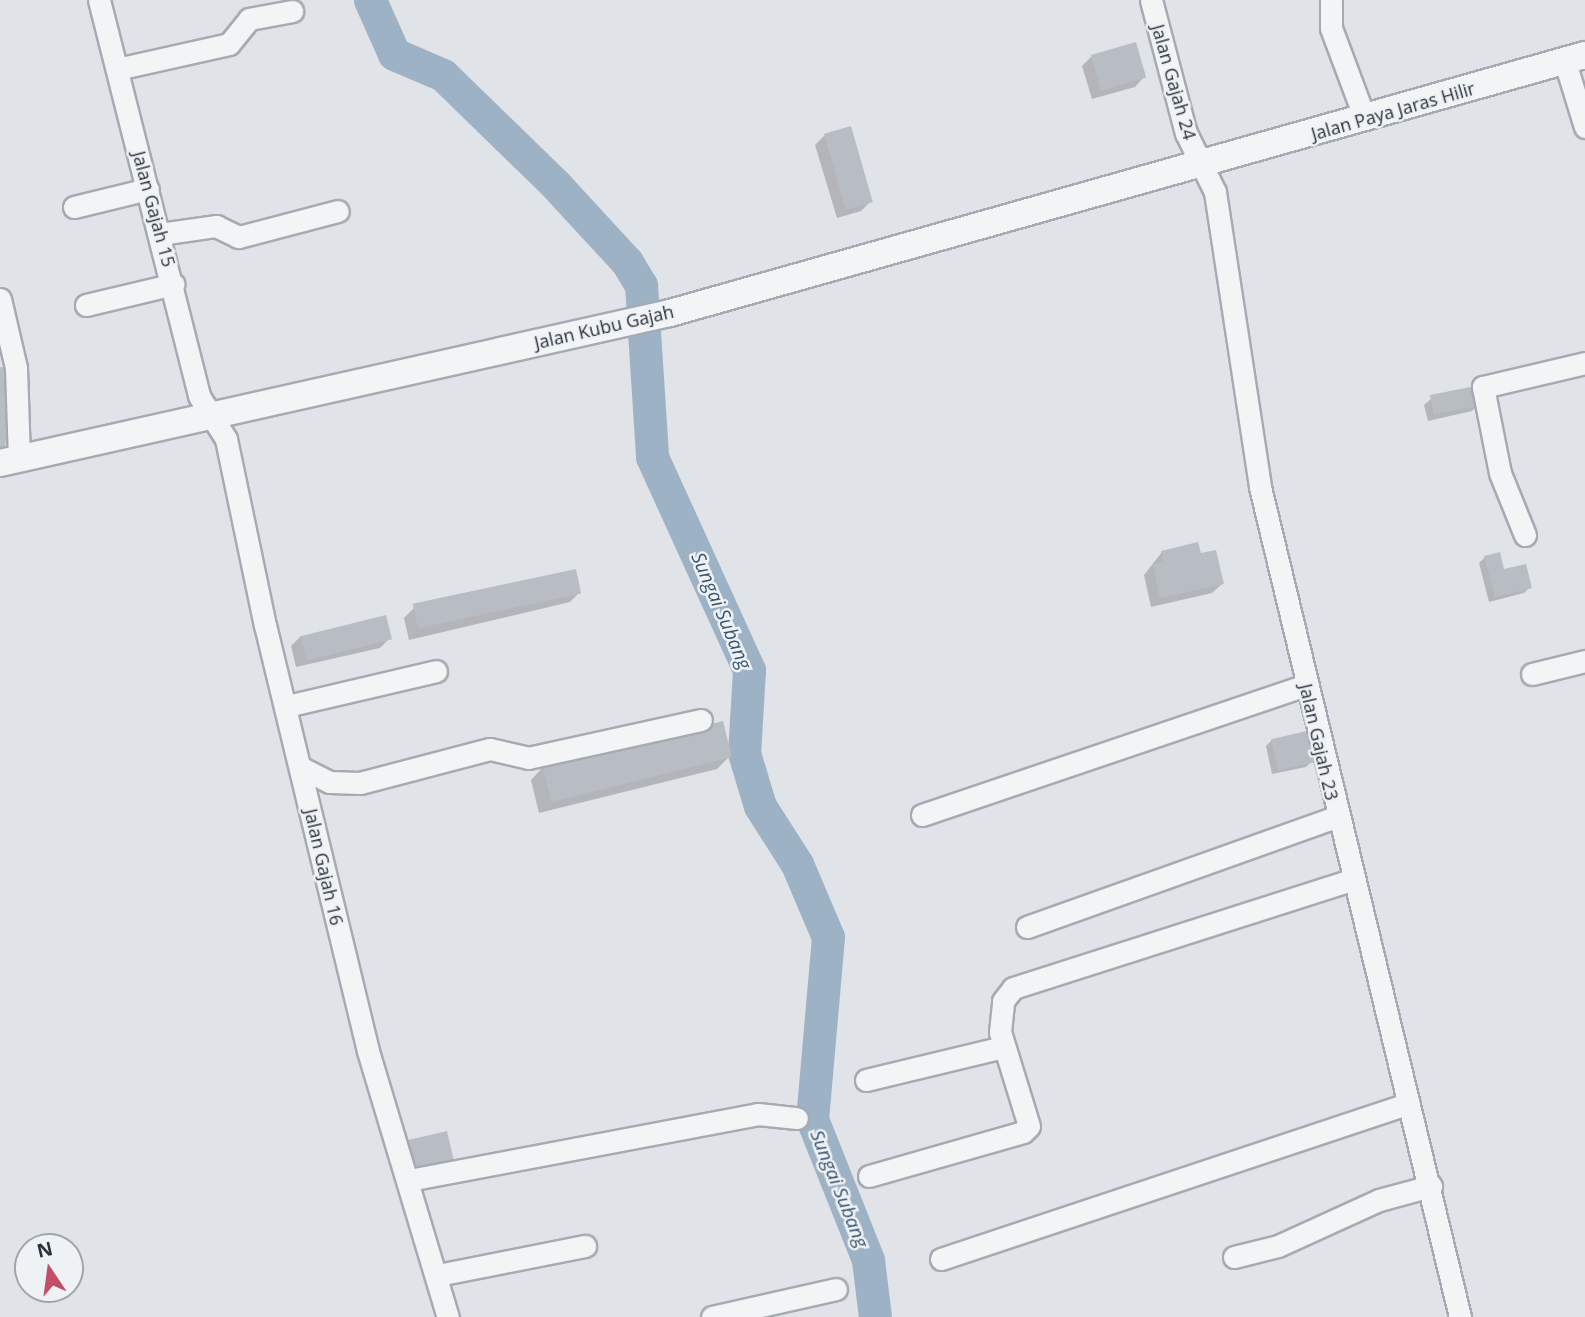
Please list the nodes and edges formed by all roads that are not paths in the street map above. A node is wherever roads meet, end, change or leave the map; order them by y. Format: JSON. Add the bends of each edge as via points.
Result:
{"nodes":[{"id":1,"x":99,"y":0,"type":"edge"},
{"id":2,"x":1151,"y":0,"type":"edge"},
{"id":3,"x":1331,"y":0,"type":"edge"},
{"id":4,"x":292,"y":11,"type":"dead end"},
{"id":5,"x":1575,"y":59,"type":"edge"},
{"id":6,"x":117,"y":69,"type":"junction"},
{"id":7,"x":1365,"y":119,"type":"junction"},
{"id":8,"x":1585,"y":127,"type":"edge"},
{"id":9,"x":1201,"y":163,"type":"junction"},
{"id":10,"x":148,"y":189,"type":"junction"},
{"id":11,"x":74,"y":207,"type":"dead end"},
{"id":12,"x":338,"y":211,"type":"dead end"},
{"id":13,"x":160,"y":234,"type":"junction"},
{"id":14,"x":174,"y":284,"type":"junction"},
{"id":15,"x":0,"y":299,"type":"edge"},
{"id":16,"x":86,"y":304,"type":"dead end"},
{"id":17,"x":1585,"y":363,"type":"edge"},
{"id":18,"x":213,"y":415,"type":"junction"},
{"id":19,"x":9,"y":460,"type":"edge"},
{"id":20,"x":1525,"y":535,"type":"dead end"},
{"id":21,"x":1585,"y":661,"type":"edge"},
{"id":22,"x":436,"y":671,"type":"dead end"},
{"id":23,"x":1532,"y":674,"type":"dead end"},
{"id":24,"x":1306,"y":685,"type":"junction"},
{"id":25,"x":287,"y":706,"type":"junction"},
{"id":26,"x":701,"y":720,"type":"dead end"},
{"id":27,"x":302,"y":768,"type":"junction"},
{"id":28,"x":922,"y":815,"type":"dead end"},
{"id":29,"x":1336,"y":817,"type":"junction"},
{"id":30,"x":1352,"y":880,"type":"junction"},
{"id":31,"x":1027,"y":927,"type":"dead end"},
{"id":32,"x":1003,"y":1047,"type":"junction"},
{"id":33,"x":866,"y":1080,"type":"dead end"},
{"id":34,"x":1409,"y":1103,"type":"junction"},
{"id":35,"x":797,"y":1118,"type":"dead end"},
{"id":36,"x":869,"y":1177,"type":"dead end"},
{"id":37,"x":409,"y":1180,"type":"junction"},
{"id":38,"x":1431,"y":1186,"type":"junction"},
{"id":39,"x":585,"y":1246,"type":"dead end"},
{"id":40,"x":1234,"y":1257,"type":"dead end"},
{"id":41,"x":941,"y":1259,"type":"dead end"},
{"id":42,"x":438,"y":1275,"type":"junction"},
{"id":43,"x":836,"y":1289,"type":"dead end"},
{"id":44,"x":448,"y":1317,"type":"edge"},
{"id":45,"x":712,"y":1317,"type":"edge"},
{"id":46,"x":1460,"y":1317,"type":"edge"}],
"edges":[{"from":1,"to":6,"type":"street","name":"Jalan Gajah 15"},
{"from":2,"to":9,"type":"street","name":"Jalan Gajah 24","via":[[1186,133]]},
{"from":3,"to":7,"type":"street","via":[[1331,28]]},
{"from":4,"to":6,"type":"street","via":[[249,19],[229,44]]},
{"from":5,"to":7,"type":"street","name":"Jalan Paya Jaras Hilir"},
{"from":5,"to":8,"type":"street"},
{"from":6,"to":10,"type":"street","name":"Jalan Gajah 15"},
{"from":7,"to":9,"type":"street","name":"Jalan Paya Jaras Hilir"},
{"from":9,"to":18,"type":"street","name":"Jalan Kubu Gajah","via":[[670,313]]},
{"from":9,"to":24,"type":"street","name":"Jalan Gajah 23","via":[[1216,192],[1260,487]]},
{"from":10,"to":11,"type":"street"},
{"from":10,"to":13,"type":"street","name":"Jalan Gajah 15"},
{"from":12,"to":13,"type":"street","via":[[239,237],[216,226]]},
{"from":13,"to":14,"type":"street","name":"Jalan Gajah 15"},
{"from":14,"to":16,"type":"street"},
{"from":14,"to":18,"type":"street","name":"Jalan Gajah 15","via":[[202,407]]},
{"from":15,"to":19,"type":"street","via":[[16,368]]},
{"from":17,"to":20,"type":"street","via":[[1483,387],[1500,473]]},
{"from":18,"to":19,"type":"street","name":"Jalan Kubu Gajah"},
{"from":18,"to":25,"type":"street","name":"Jalan Gajah 16","via":[[226,439]]},
{"from":21,"to":23,"type":"street"},
{"from":22,"to":25,"type":"street"},
{"from":24,"to":28,"type":"street"},
{"from":24,"to":29,"type":"street","name":"Jalan Gajah 23"},
{"from":25,"to":27,"type":"street","name":"Jalan Gajah 16"},
{"from":26,"to":27,"type":"street","via":[[528,758],[490,750],[360,783],[330,782]]},
{"from":27,"to":37,"type":"street","name":"Jalan Gajah 16","via":[[365,1039]]},
{"from":29,"to":30,"type":"street","name":"Jalan Gajah 23"},
{"from":29,"to":31,"type":"street"},
{"from":30,"to":32,"type":"street","via":[[1027,980],[1003,1000],[998,1016]]},
{"from":30,"to":34,"type":"street","name":"Jalan Gajah 23"},
{"from":32,"to":33,"type":"street"},
{"from":32,"to":36,"type":"street","via":[[1030,1117],[1026,1130]]},
{"from":34,"to":38,"type":"street","name":"Jalan Gajah 23"},
{"from":34,"to":41,"type":"street"},
{"from":35,"to":37,"type":"street","via":[[758,1114]]},
{"from":37,"to":42,"type":"street","name":"Jalan Gajah 16"},
{"from":38,"to":40,"type":"street","via":[[1379,1200],[1278,1246]]},
{"from":38,"to":46,"type":"street","name":"Jalan Gajah 23"},
{"from":39,"to":42,"type":"street"},
{"from":42,"to":44,"type":"street","name":"Jalan Gajah 16"},
{"from":43,"to":45,"type":"street"}]}
